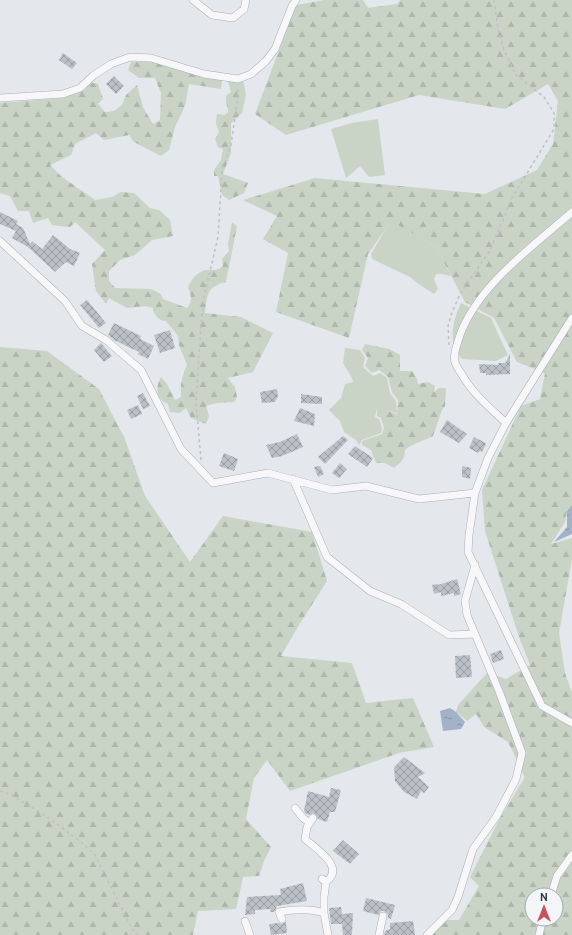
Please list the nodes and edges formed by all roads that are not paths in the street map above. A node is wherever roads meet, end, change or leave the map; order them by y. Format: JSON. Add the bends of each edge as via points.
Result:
{"nodes":[{"id":1,"x":246,"y":0,"type":"edge"},
{"id":2,"x":296,"y":0,"type":"edge"},
{"id":3,"x":195,"y":1,"type":"edge"},
{"id":4,"x":0,"y":98,"type":"edge"},
{"id":5,"x":572,"y":212,"type":"edge"},
{"id":6,"x":0,"y":241,"type":"edge"},
{"id":7,"x":572,"y":318,"type":"edge"},
{"id":8,"x":506,"y":423,"type":"junction"},
{"id":9,"x":293,"y":479,"type":"junction"},
{"id":10,"x":475,"y":493,"type":"junction"},
{"id":11,"x":475,"y":565,"type":"junction"},
{"id":12,"x":474,"y":634,"type":"junction"},
{"id":13,"x":572,"y":723,"type":"edge"},
{"id":14,"x":295,"y":808,"type":"dead end"},
{"id":15,"x":572,"y":855,"type":"edge"},
{"id":16,"x":554,"y":887,"type":"edge"},
{"id":17,"x":324,"y":913,"type":"junction"},
{"id":18,"x":383,"y":916,"type":"dead end"},
{"id":19,"x":282,"y":919,"type":"dead end"},
{"id":20,"x":245,"y":921,"type":"dead end"},
{"id":21,"x":250,"y":935,"type":"edge"},
{"id":22,"x":328,"y":935,"type":"edge"},
{"id":23,"x":378,"y":935,"type":"edge"},
{"id":24,"x":427,"y":935,"type":"edge"}],
"edges":[{"from":1,"to":3,"type":"street","via":[[244,8],[233,18],[212,15]]},
{"from":2,"to":4,"type":"street","via":[[275,49],[251,74],[238,79],[204,74],[151,58],[130,57],[111,64],[80,88],[64,94]]},
{"from":5,"to":8,"type":"street","via":[[506,270],[482,297],[462,329],[455,352],[455,362],[478,397]]},
{"from":6,"to":9,"type":"street","via":[[65,301],[82,326],[106,340],[140,370],[181,449],[213,482],[268,473]]},
{"from":7,"to":8,"type":"street"},
{"from":8,"to":10,"type":"street","via":[[488,458]]},
{"from":9,"to":10,"type":"street","via":[[332,490],[366,486],[419,499]]},
{"from":9,"to":12,"type":"street","via":[[327,557],[370,591],[402,604],[449,635]]},
{"from":10,"to":11,"type":"street","via":[[468,552]]},
{"from":11,"to":12,"type":"street","via":[[465,602]]},
{"from":11,"to":13,"type":"street","via":[[542,706]]},
{"from":12,"to":24,"type":"street","via":[[522,753],[516,779],[496,817],[473,849],[452,910]]},
{"from":14,"to":17,"type":"street","via":[[303,818],[311,821],[305,839],[332,864],[330,879],[324,881]]},
{"from":15,"to":16,"type":"street","via":[[557,876]]},
{"from":17,"to":19,"type":"street","via":[[298,909],[279,912]]},
{"from":17,"to":22,"type":"street"},
{"from":18,"to":23,"type":"street"},
{"from":20,"to":21,"type":"street"}]}
